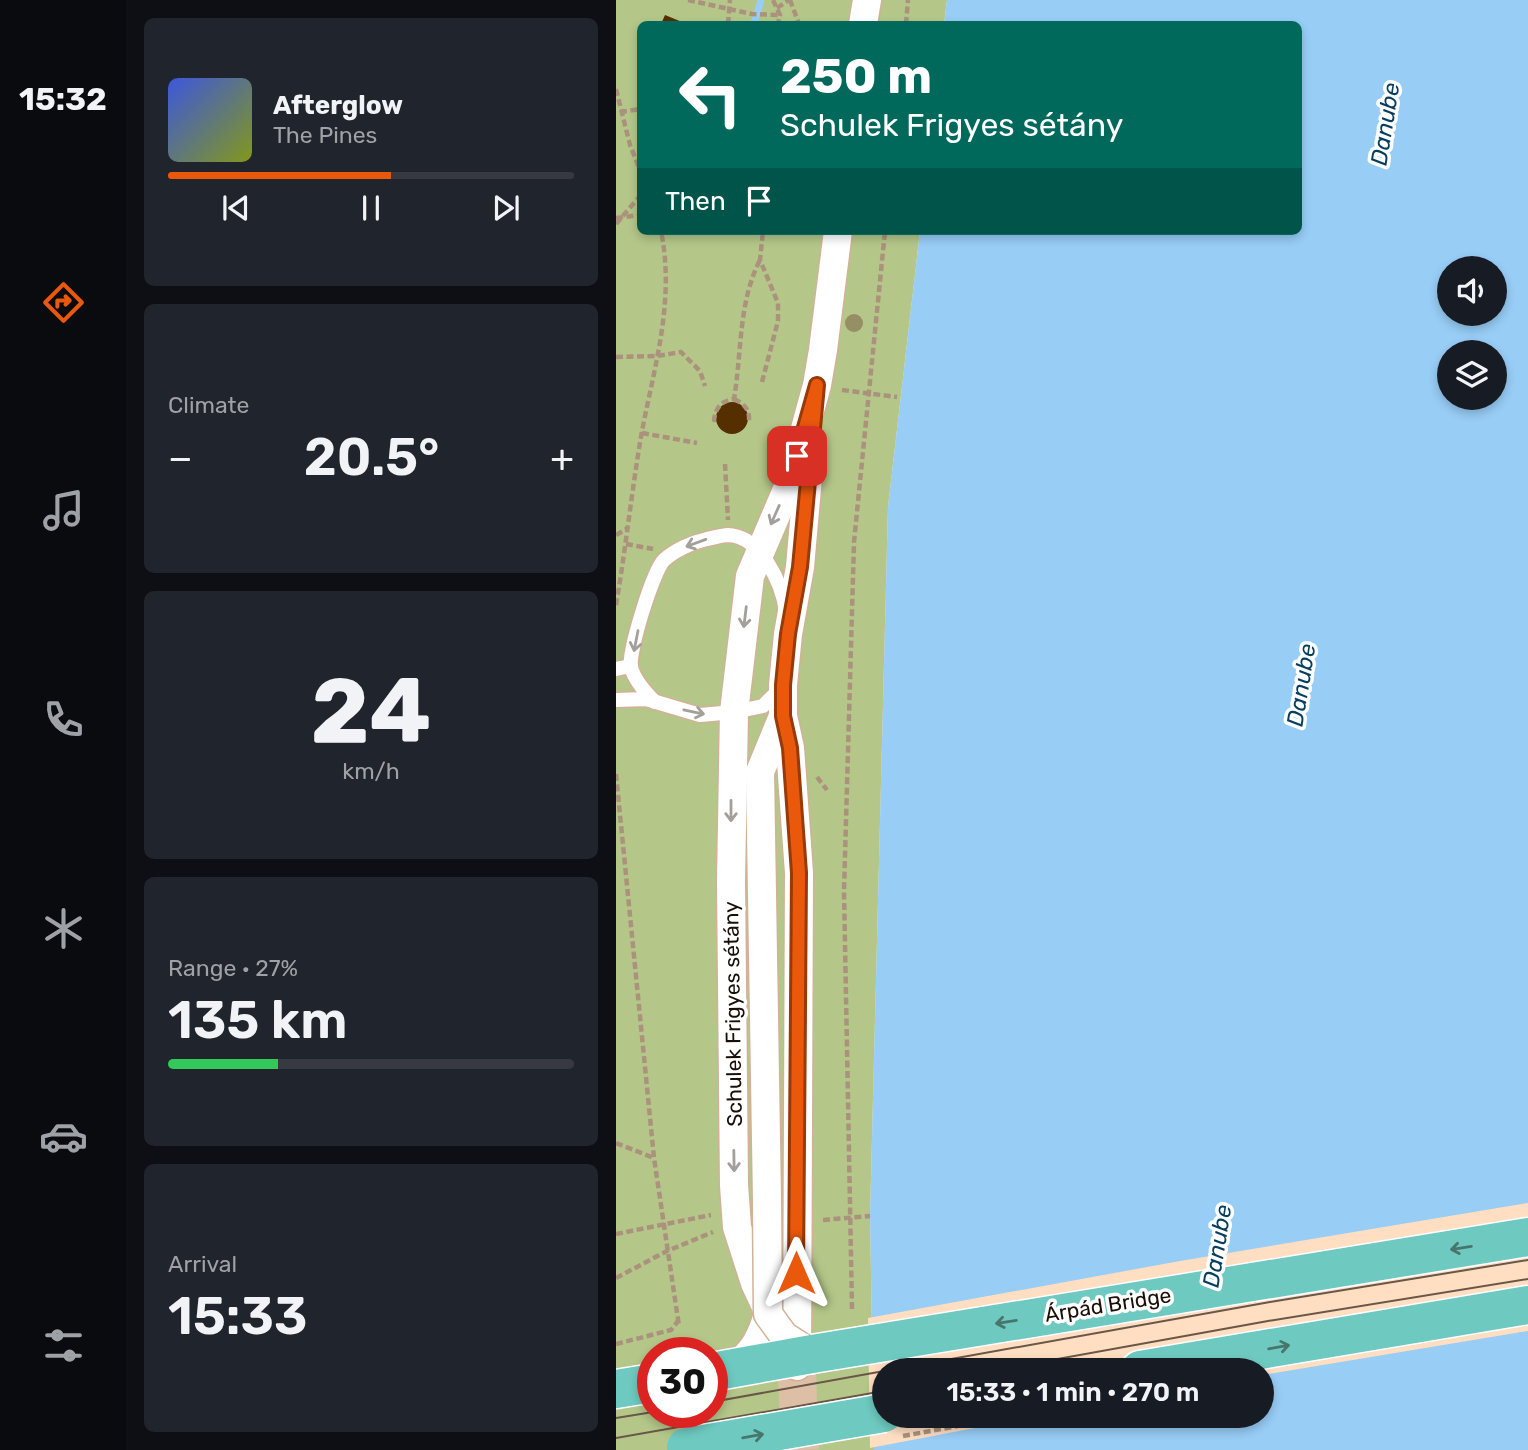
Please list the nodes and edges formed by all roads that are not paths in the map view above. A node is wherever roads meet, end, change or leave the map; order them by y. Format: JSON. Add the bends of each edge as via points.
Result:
{"nodes":[{"id":1,"x":867,"y":0,"type":"edge"},
{"id":2,"x":864,"y":21,"type":"edge"},
{"id":3,"x":837,"y":235,"type":"edge"},
{"id":4,"x":817,"y":385,"type":"junction"},
{"id":5,"x":759,"y":550,"type":"junction"},
{"id":6,"x":788,"y":634,"type":"junction"},
{"id":7,"x":623,"y":668,"type":"edge"},
{"id":8,"x":783,"y":685,"type":"junction"},
{"id":9,"x":616,"y":700,"type":"edge"},
{"id":10,"x":655,"y":702,"type":"junction"},
{"id":11,"x":734,"y":712,"type":"junction"},
{"id":12,"x":783,"y":716,"type":"junction"},
{"id":13,"x":760,"y":772,"type":"junction"},
{"id":14,"x":777,"y":1216,"type":"junction"},
{"id":15,"x":730,"y":1220,"type":"junction"},
{"id":16,"x":1528,"y":1237,"type":"edge"},
{"id":17,"x":769,"y":1286,"type":"dead end"},
{"id":18,"x":1528,"y":1305,"type":"edge"},
{"id":19,"x":768,"y":1314,"type":"junction"},
{"id":20,"x":812,"y":1354,"type":"junction"},
{"id":21,"x":1212,"y":1358,"type":"edge"},
{"id":22,"x":728,"y":1368,"type":"edge"},
{"id":23,"x":728,"y":1370,"type":"edge"},
{"id":24,"x":637,"y":1386,"type":"edge"},
{"id":25,"x":616,"y":1389,"type":"edge"},
{"id":26,"x":872,"y":1427,"type":"edge"},
{"id":27,"x":679,"y":1449,"type":"edge"}],
"edges":[{"from":1,"to":2,"type":"street"},
{"from":3,"to":4,"type":"street","name":"Schulek Frigyes sétány"},
{"from":4,"to":5,"type":"street","name":"Schulek Frigyes sétány","one_way":true,"via":[[790,480]]},
{"from":4,"to":6,"type":"street","name":"Schulek Frigyes sétány","via":[[800,567]]},
{"from":5,"to":6,"type":"lane","via":[[778,583]]},
{"from":5,"to":7,"type":"lane","one_way":true,"via":[[729,535],[693,542],[664,560]]},
{"from":5,"to":11,"type":"street","name":"Schulek Frigyes sétány","one_way":true,"via":[[750,576]]},
{"from":6,"to":8,"type":"street","name":"Schulek Frigyes sétány"},
{"from":7,"to":10,"type":"lane"},
{"from":8,"to":11,"type":"lane","via":[[762,706]]},
{"from":8,"to":12,"type":"street","name":"Schulek Frigyes sétány"},
{"from":9,"to":10,"type":"lane"},
{"from":10,"to":11,"type":"lane","one_way":true,"via":[[700,715]]},
{"from":11,"to":13,"type":"street","name":"Schulek Frigyes sétány"},
{"from":11,"to":15,"type":"street","name":"Schulek Frigyes sétány","one_way":true,"via":[[734,1185]]},
{"from":12,"to":13,"type":"street","name":"Schulek Frigyes sétány"},
{"from":12,"to":14,"type":"street","name":"Schulek Frigyes sétány","via":[[790,748],[799,873]]},
{"from":13,"to":14,"type":"street","name":"Schulek Frigyes sétány"},
{"from":14,"to":15,"type":"lane"},
{"from":14,"to":15,"type":"street","name":"Schulek Frigyes sétány","via":[[797,1374]]},
{"from":14,"to":17,"type":"lane"},
{"from":14,"to":19,"type":"street","name":"Schulek Frigyes sétány","bridge":true},
{"from":16,"to":20,"type":"main road","name":"Árpád Bridge","one_way":true},
{"from":21,"to":18,"type":"main road","one_way":true},
{"from":19,"to":20,"type":"street","bridge":true,"via":[[784,1336]]},
{"from":19,"to":22,"type":"street","name":"Schulek Frigyes sétány","bridge":true,"via":[[754,1350]]},
{"from":20,"to":23,"type":"main road","name":"Árpád Bridge","bridge":true},
{"from":24,"to":25,"type":"main road"},
{"from":27,"to":26,"type":"main road","one_way":true,"bridge":true}]}
